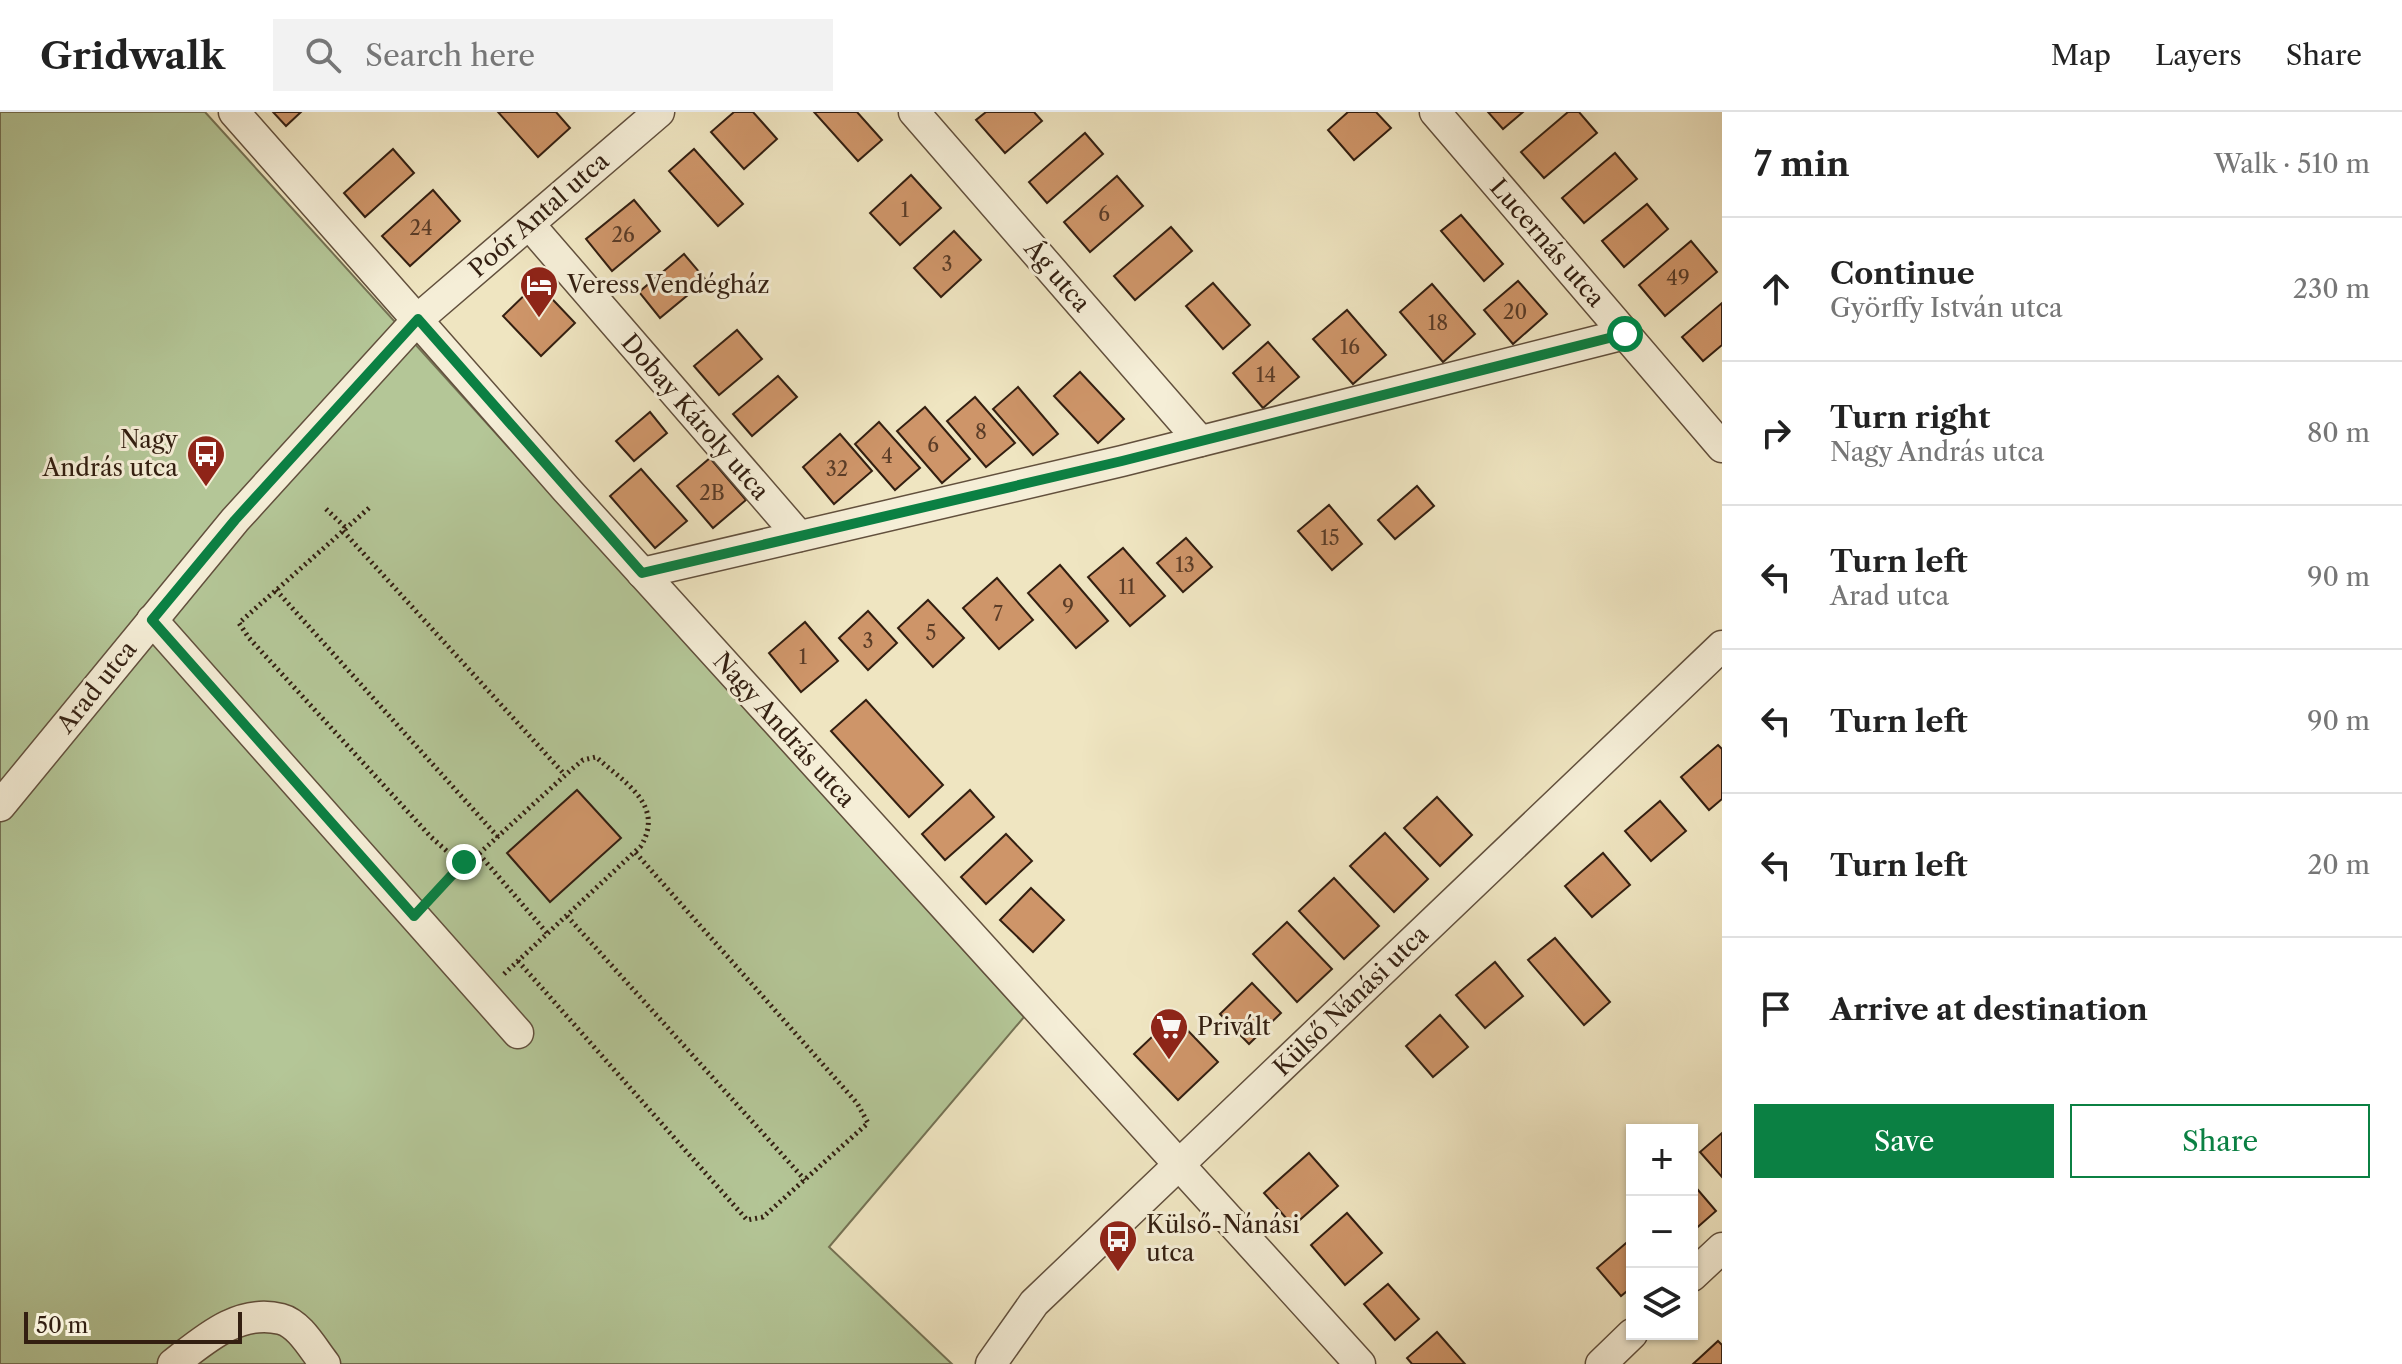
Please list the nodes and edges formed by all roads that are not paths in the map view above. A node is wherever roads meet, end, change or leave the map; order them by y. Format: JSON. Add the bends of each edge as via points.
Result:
{"nodes":[{"id":1,"x":234,"y":112,"type":"edge"},
{"id":2,"x":659,"y":112,"type":"edge"},
{"id":3,"x":914,"y":112,"type":"edge"},
{"id":4,"x":1435,"y":112,"type":"edge"},
{"id":5,"x":529,"y":224,"type":"junction"},
{"id":6,"x":418,"y":319,"type":"junction"},
{"id":7,"x":1625,"y":334,"type":"junction"},
{"id":8,"x":1200,"y":441,"type":"junction"},
{"id":9,"x":1722,"y":447,"type":"edge"},
{"id":10,"x":799,"y":536,"type":"junction"},
{"id":11,"x":642,"y":573,"type":"junction"},
{"id":12,"x":152,"y":620,"type":"junction"},
{"id":13,"x":1722,"y":646,"type":"edge"},
{"id":14,"x":0,"y":806,"type":"edge"},
{"id":15,"x":518,"y":1033,"type":"dead end"},
{"id":16,"x":1179,"y":1165,"type":"junction"},
{"id":17,"x":1722,"y":1248,"type":"edge"},
{"id":18,"x":1698,"y":1270,"type":"edge"},
{"id":19,"x":1626,"y":1340,"type":"edge"},
{"id":20,"x":173,"y":1364,"type":"edge"},
{"id":21,"x":325,"y":1364,"type":"edge"},
{"id":22,"x":991,"y":1364,"type":"edge"},
{"id":23,"x":1360,"y":1364,"type":"edge"},
{"id":24,"x":1601,"y":1364,"type":"edge"}],
"edges":[{"from":1,"to":6,"type":"street","name":"Nagy András utca"},
{"from":2,"to":5,"type":"street","name":"Poór Antal utca"},
{"from":3,"to":8,"type":"street","name":"Ág utca"},
{"from":4,"to":7,"type":"street","name":"Lucernás utca"},
{"from":5,"to":6,"type":"street","name":"Poór Antal utca"},
{"from":5,"to":10,"type":"street","name":"Dobay Károly utca"},
{"from":6,"to":11,"type":"street","name":"Nagy András utca"},
{"from":6,"to":12,"type":"street","name":"Arad utca","via":[[235,520]]},
{"from":7,"to":8,"type":"street"},
{"from":7,"to":9,"type":"street","name":"Lucernás utca"},
{"from":8,"to":10,"type":"street"},
{"from":10,"to":11,"type":"street"},
{"from":11,"to":16,"type":"street","name":"Nagy András utca"},
{"from":12,"to":14,"type":"street","name":"Arad utca"},
{"from":12,"to":15,"type":"street"},
{"from":13,"to":16,"type":"street","name":"Külső Nánási utca"},
{"from":16,"to":22,"type":"street","name":"Külső Nánási utca","via":[[1034,1303]]},
{"from":16,"to":23,"type":"street","name":"Nagy András utca"},
{"from":17,"to":18,"type":"street"},
{"from":19,"to":24,"type":"street"},
{"from":20,"to":21,"type":"street","via":[[228,1324],[253,1319],[282,1319],[300,1331]]}]}
